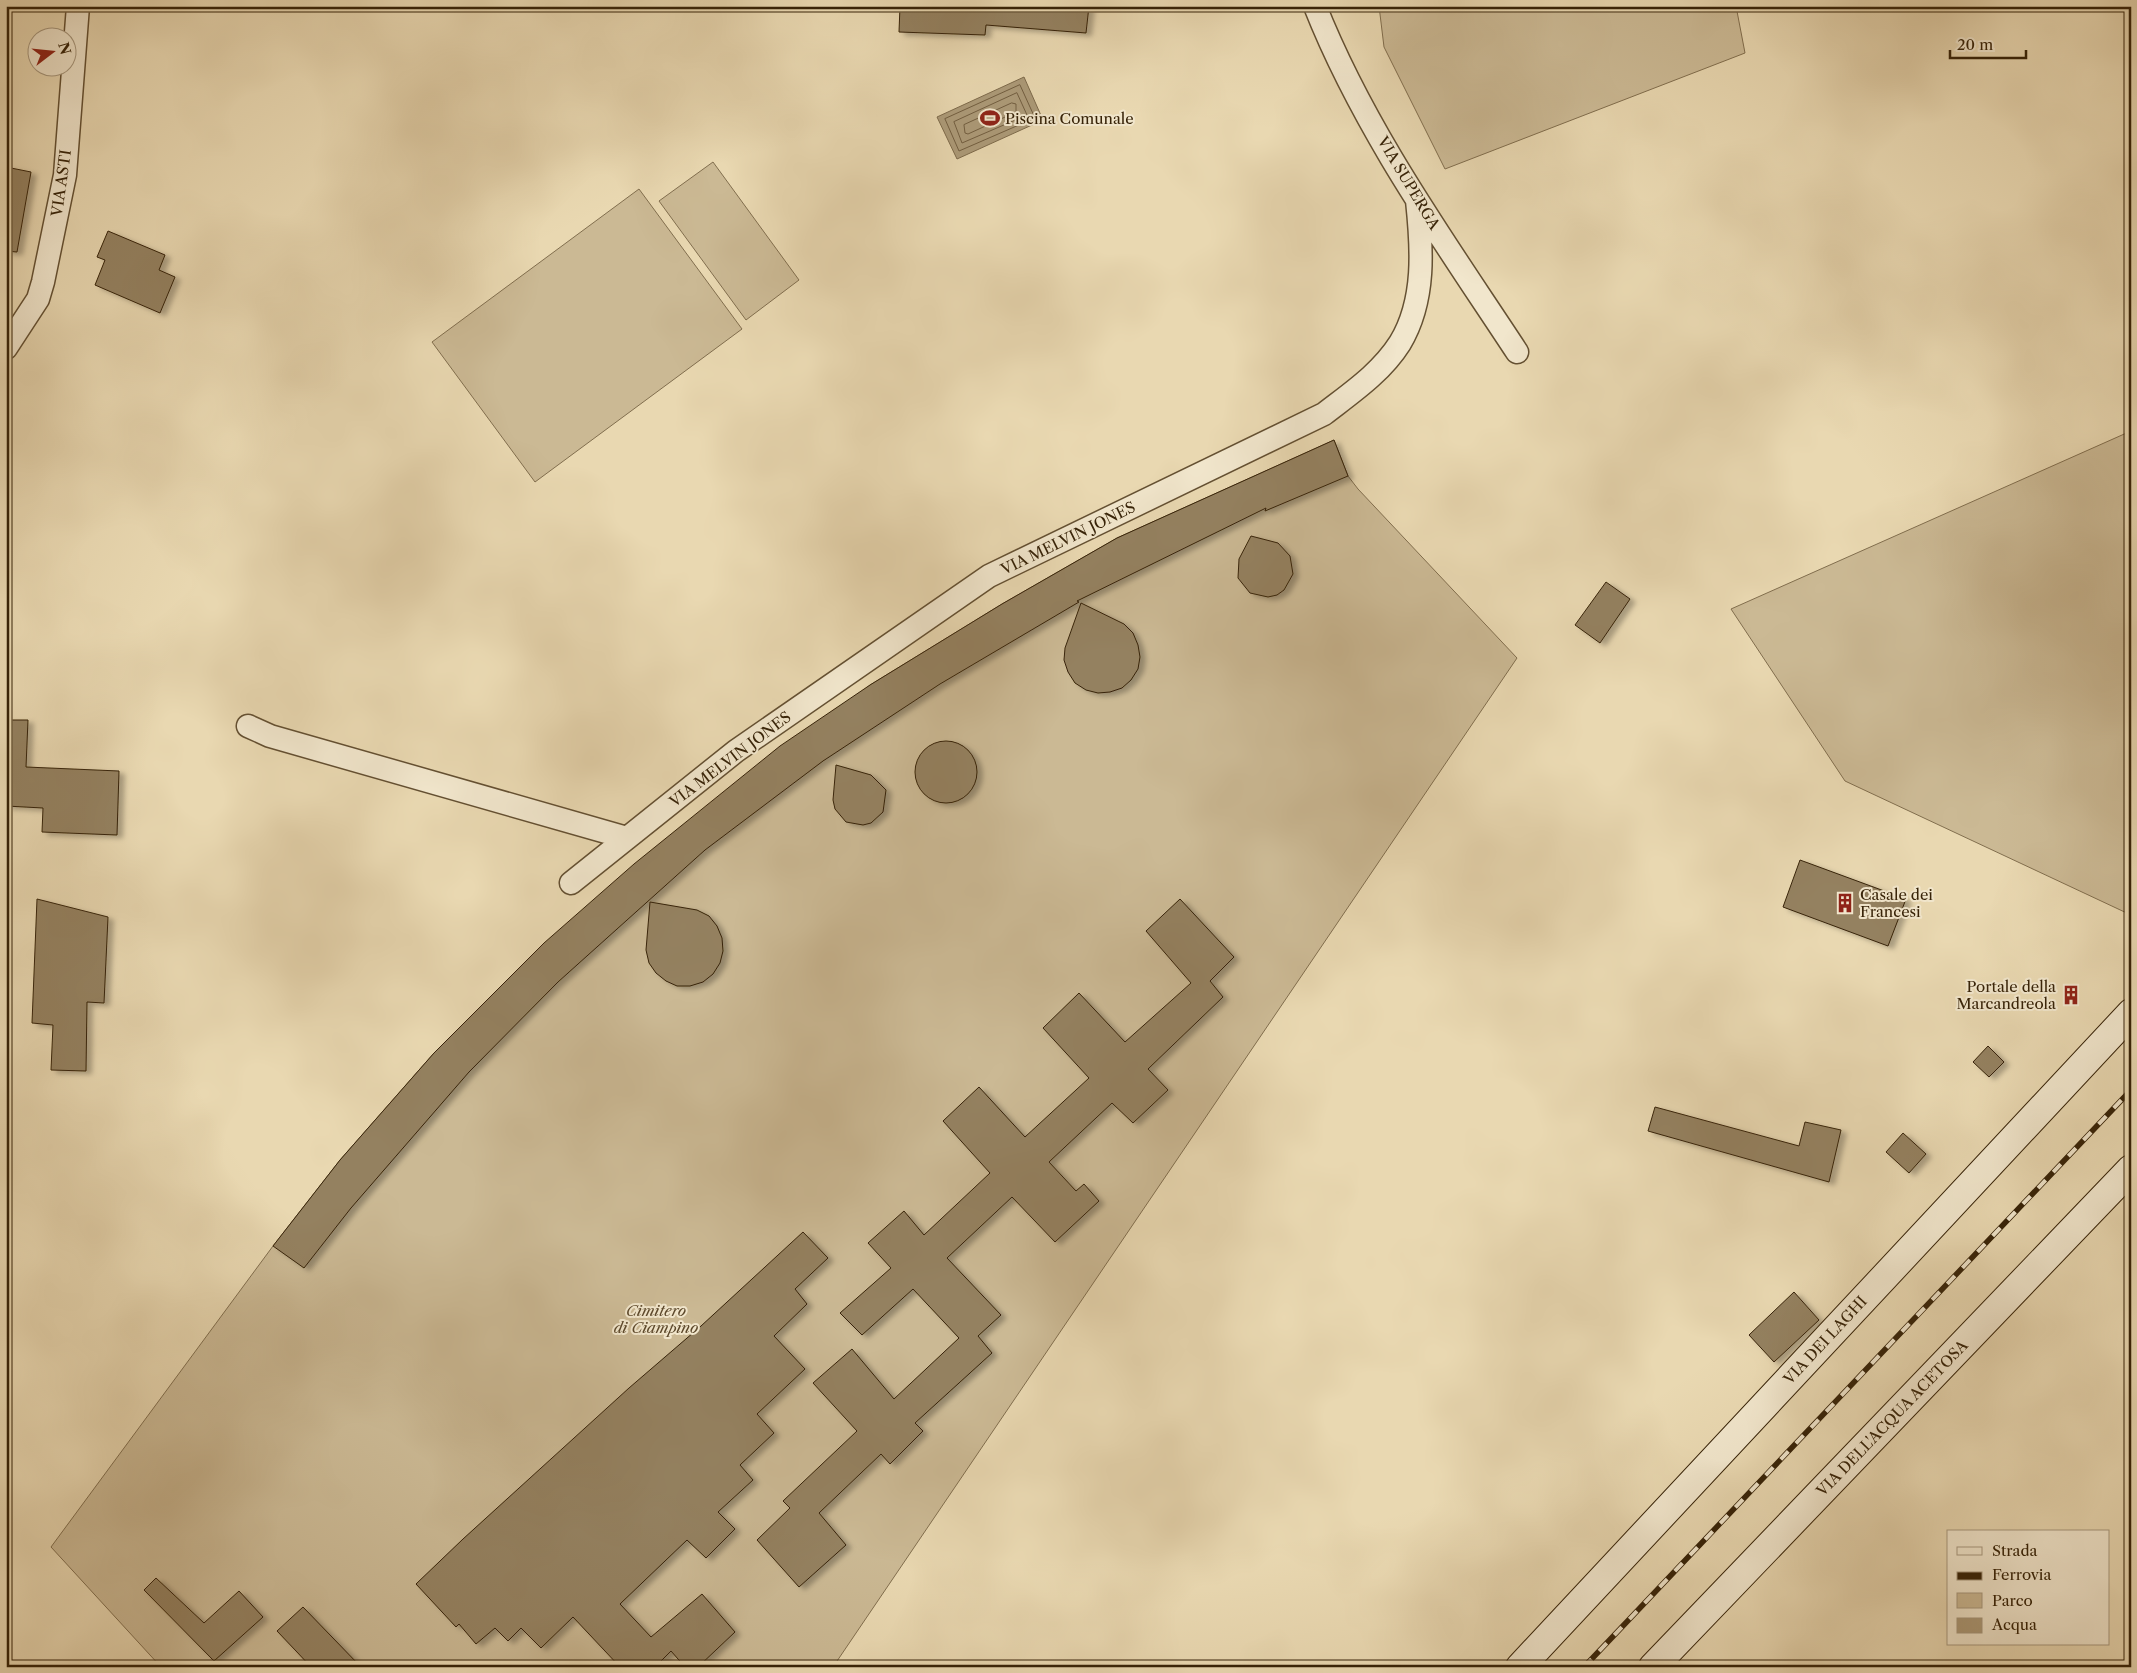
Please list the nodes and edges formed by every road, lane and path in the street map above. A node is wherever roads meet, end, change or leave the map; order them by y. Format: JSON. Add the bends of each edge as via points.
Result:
{"nodes":[{"id":1,"x":78,"y":6,"type":"edge"},
{"id":2,"x":1315,"y":6,"type":"edge"},
{"id":3,"x":1417,"y":200,"type":"junction"},
{"id":4,"x":6,"y":348,"type":"edge"},
{"id":5,"x":1517,"y":352,"type":"dead end"},
{"id":6,"x":248,"y":726,"type":"dead end"},
{"id":7,"x":627,"y":838,"type":"junction"},
{"id":8,"x":571,"y":883,"type":"dead end"},
{"id":9,"x":2131,"y":1013,"type":"edge"},
{"id":10,"x":2131,"y":1169,"type":"edge"},
{"id":11,"x":1520,"y":1667,"type":"edge"},
{"id":12,"x":1653,"y":1667,"type":"edge"}],
"edges":[{"from":1,"to":4,"type":"street","name":"VIA ASTI","via":[[64,184],[44,282],[38,299]]},
{"from":2,"to":3,"type":"street","name":"VIA SUPERGA","via":[[1338,64]]},
{"from":3,"to":5,"type":"street","name":"VIA SUPERGA"},
{"from":3,"to":7,"type":"street","name":"VIA MELVIN JONES","via":[[1421,273],[1412,312],[1400,342],[1360,386],[1324,414],[988,576],[736,751]]},
{"from":6,"to":7,"type":"street","via":[[270,736]]},
{"from":7,"to":8,"type":"street","name":"VIA MELVIN JONES"},
{"from":9,"to":11,"type":"main road","name":"VIA DEI LAGHI"},
{"from":10,"to":12,"type":"main road","name":"VIA DELL'ACQUA ACETOSA"}]}
